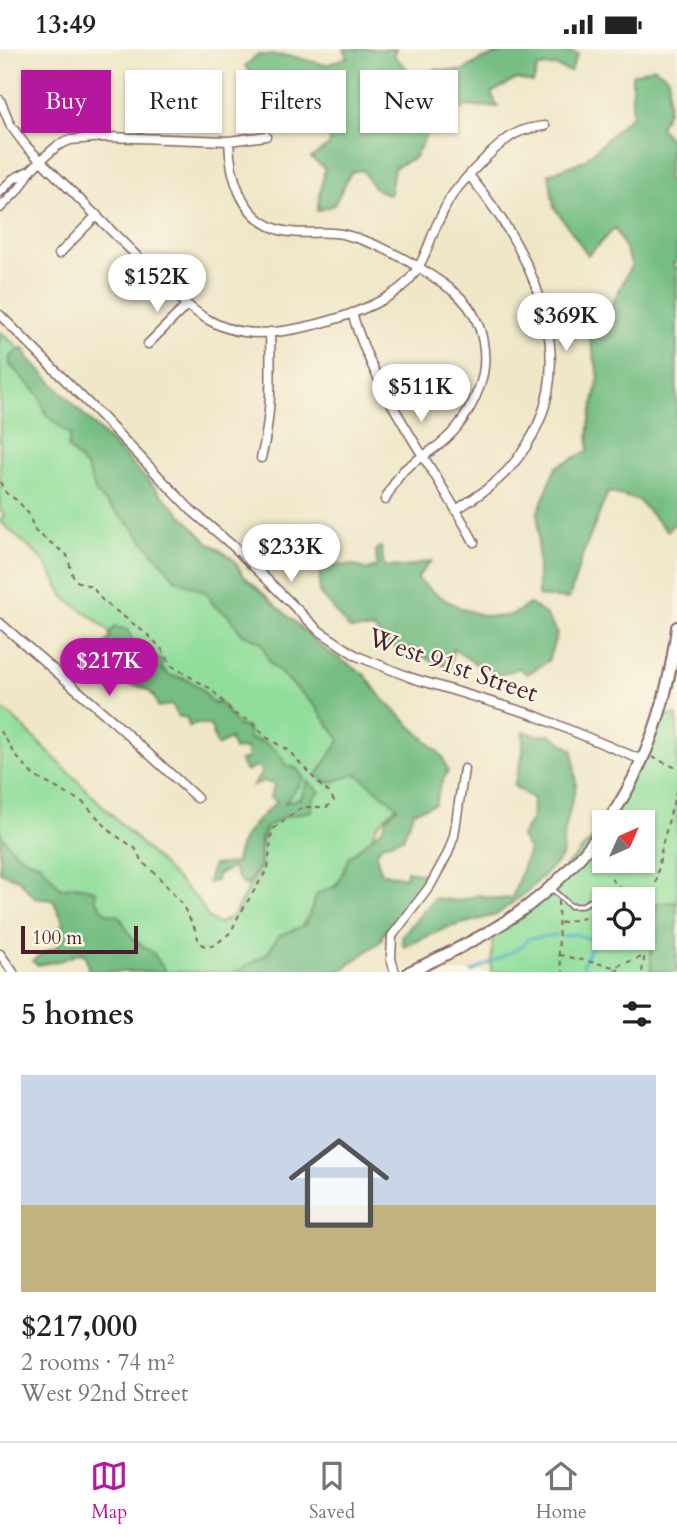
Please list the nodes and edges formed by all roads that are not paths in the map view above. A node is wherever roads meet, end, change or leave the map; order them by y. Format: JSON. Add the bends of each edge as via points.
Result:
{"nodes":[{"id":1,"x":0,"y":100,"type":"edge"},
{"id":2,"x":545,"y":126,"type":"dead end"},
{"id":3,"x":266,"y":136,"type":"dead end"},
{"id":4,"x":229,"y":141,"type":"junction"},
{"id":5,"x":41,"y":160,"type":"junction"},
{"id":6,"x":30,"y":170,"type":"junction"},
{"id":7,"x":469,"y":175,"type":"junction"},
{"id":8,"x":0,"y":192,"type":"edge"},
{"id":9,"x":0,"y":208,"type":"edge"},
{"id":10,"x":97,"y":215,"type":"junction"},
{"id":11,"x":59,"y":254,"type":"dead end"},
{"id":12,"x":419,"y":266,"type":"junction"},
{"id":13,"x":187,"y":305,"type":"junction"},
{"id":14,"x":352,"y":313,"type":"junction"},
{"id":15,"x":0,"y":315,"type":"edge"},
{"id":16,"x":270,"y":332,"type":"junction"},
{"id":17,"x":148,"y":344,"type":"dead end"},
{"id":18,"x":423,"y":456,"type":"junction"},
{"id":19,"x":261,"y":458,"type":"dead end"},
{"id":20,"x":385,"y":500,"type":"dead end"},
{"id":21,"x":456,"y":510,"type":"junction"},
{"id":22,"x":474,"y":542,"type":"dead end"},
{"id":23,"x":0,"y":622,"type":"edge"},
{"id":24,"x":677,"y":627,"type":"edge"},
{"id":25,"x":646,"y":758,"type":"junction"},
{"id":26,"x":464,"y":769,"type":"dead end"},
{"id":27,"x":197,"y":797,"type":"dead end"},
{"id":28,"x":615,"y":810,"type":"edge"},
{"id":29,"x":592,"y":842,"type":"edge"},
{"id":30,"x":550,"y":887,"type":"junction"},
{"id":31,"x":592,"y":900,"type":"edge"},
{"id":32,"x":0,"y":954,"type":"edge"},
{"id":33,"x":13,"y":972,"type":"edge"},
{"id":34,"x":395,"y":972,"type":"edge"},
{"id":35,"x":409,"y":972,"type":"edge"}],
"edges":[{"from":1,"to":5,"type":"street","via":[[11,126]]},
{"from":2,"to":7,"type":"street","via":[[516,133]]},
{"from":3,"to":4,"type":"street"},
{"from":4,"to":5,"type":"street","via":[[92,137],[70,140]]},
{"from":4,"to":12,"type":"street","via":[[232,175],[242,198],[260,219],[278,230],[345,234]]},
{"from":5,"to":6,"type":"street"},
{"from":5,"to":10,"type":"street"},
{"from":6,"to":8,"type":"street"},
{"from":6,"to":9,"type":"street"},
{"from":7,"to":12,"type":"street","via":[[452,196]]},
{"from":7,"to":21,"type":"street","via":[[507,226],[535,282],[549,329],[553,367],[543,410],[528,444],[508,470]]},
{"from":10,"to":11,"type":"street"},
{"from":10,"to":13,"type":"street"},
{"from":12,"to":14,"type":"street","via":[[390,296]]},
{"from":12,"to":18,"type":"street","via":[[464,301],[484,344],[485,362],[464,419]]},
{"from":13,"to":16,"type":"street","via":[[213,323],[244,333]]},
{"from":13,"to":17,"type":"street"},
{"from":14,"to":16,"type":"street"},
{"from":14,"to":18,"type":"street","via":[[370,360]]},
{"from":15,"to":25,"type":"street","name":"West 91st Street","via":[[191,510],[318,630],[368,661],[531,714]]},
{"from":16,"to":19,"type":"street","via":[[271,380]]},
{"from":18,"to":20,"type":"street","via":[[400,476]]},
{"from":18,"to":21,"type":"street"},
{"from":21,"to":22,"type":"street"},
{"from":23,"to":27,"type":"street"},
{"from":24,"to":25,"type":"main road","via":[[668,686]]},
{"from":25,"to":28,"type":"main road"},
{"from":26,"to":34,"type":"street","via":[[448,853],[430,886],[392,936]]},
{"from":29,"to":30,"type":"main road"},
{"from":30,"to":31,"type":"lane","via":[[570,906],[581,907]]},
{"from":30,"to":35,"type":"main road","via":[[493,932]]},
{"from":32,"to":33,"type":"street"}]}
